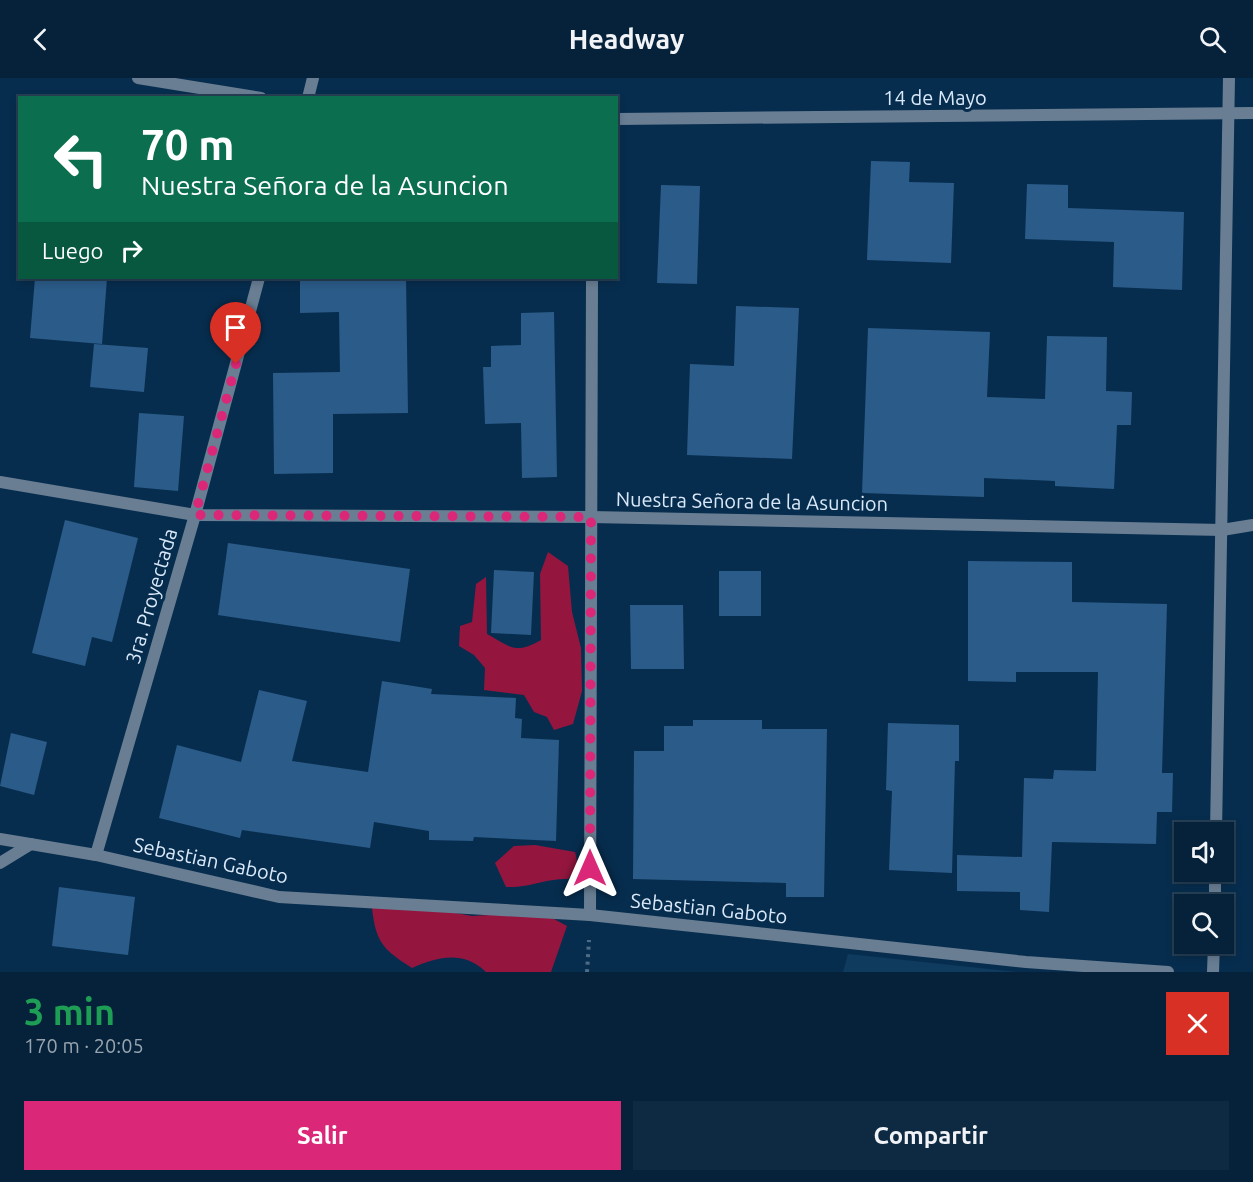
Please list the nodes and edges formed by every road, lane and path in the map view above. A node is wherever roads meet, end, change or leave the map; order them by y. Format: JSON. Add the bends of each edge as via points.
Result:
{"nodes":[{"id":1,"x":138,"y":78,"type":"edge"},
{"id":2,"x":313,"y":78,"type":"edge"},
{"id":3,"x":1229,"y":78,"type":"edge"},
{"id":4,"x":249,"y":96,"type":"edge"},
{"id":5,"x":308,"y":96,"type":"edge"},
{"id":6,"x":1253,"y":113,"type":"edge"},
{"id":7,"x":1229,"y":115,"type":"junction"},
{"id":8,"x":618,"y":119,"type":"edge"},
{"id":9,"x":259,"y":279,"type":"edge"},
{"id":10,"x":592,"y":279,"type":"edge"},
{"id":11,"x":0,"y":482,"type":"edge"},
{"id":12,"x":195,"y":515,"type":"junction"},
{"id":13,"x":591,"y":517,"type":"junction"},
{"id":14,"x":1253,"y":525,"type":"edge"},
{"id":15,"x":1222,"y":530,"type":"junction"},
{"id":16,"x":1216,"y":822,"type":"edge"},
{"id":17,"x":0,"y":839,"type":"edge"},
{"id":18,"x":30,"y":844,"type":"junction"},
{"id":19,"x":96,"y":855,"type":"junction"},
{"id":20,"x":0,"y":863,"type":"edge"},
{"id":21,"x":590,"y":915,"type":"junction"},
{"id":22,"x":1214,"y":954,"type":"edge"},
{"id":23,"x":1106,"y":970,"type":"edge"},
{"id":24,"x":587,"y":972,"type":"edge"},
{"id":25,"x":1168,"y":972,"type":"edge"},
{"id":26,"x":1213,"y":972,"type":"edge"}],
"edges":[{"from":1,"to":4,"type":"street"},
{"from":2,"to":5,"type":"street"},
{"from":3,"to":7,"type":"street"},
{"from":6,"to":7,"type":"street","name":"14 de Mayo"},
{"from":7,"to":8,"type":"street","name":"14 de Mayo"},
{"from":7,"to":15,"type":"street"},
{"from":9,"to":12,"type":"street","name":"3ra. Proyectada"},
{"from":10,"to":13,"type":"street"},
{"from":11,"to":12,"type":"street","name":"Nuestra Señora de la Asuncion"},
{"from":12,"to":13,"type":"street","name":"Nuestra Señora de la Asuncion"},
{"from":12,"to":19,"type":"street","name":"3ra. Proyectada"},
{"from":13,"to":15,"type":"street","name":"Nuestra Señora de la Asuncion"},
{"from":13,"to":21,"type":"street"},
{"from":14,"to":15,"type":"street","name":"Nuestra Señora de la Asuncion"},
{"from":15,"to":16,"type":"street"},
{"from":17,"to":18,"type":"street","name":"Sebastian Gaboto"},
{"from":18,"to":19,"type":"street","name":"Sebastian Gaboto"},
{"from":18,"to":20,"type":"street"},
{"from":19,"to":21,"type":"street","name":"Sebastian Gaboto","via":[[279,897]]},
{"from":21,"to":23,"type":"street","name":"Sebastian Gaboto"},
{"from":21,"to":24,"type":"path"},
{"from":22,"to":26,"type":"street"},
{"from":23,"to":25,"type":"street","name":"Sebastian Gaboto"}]}
